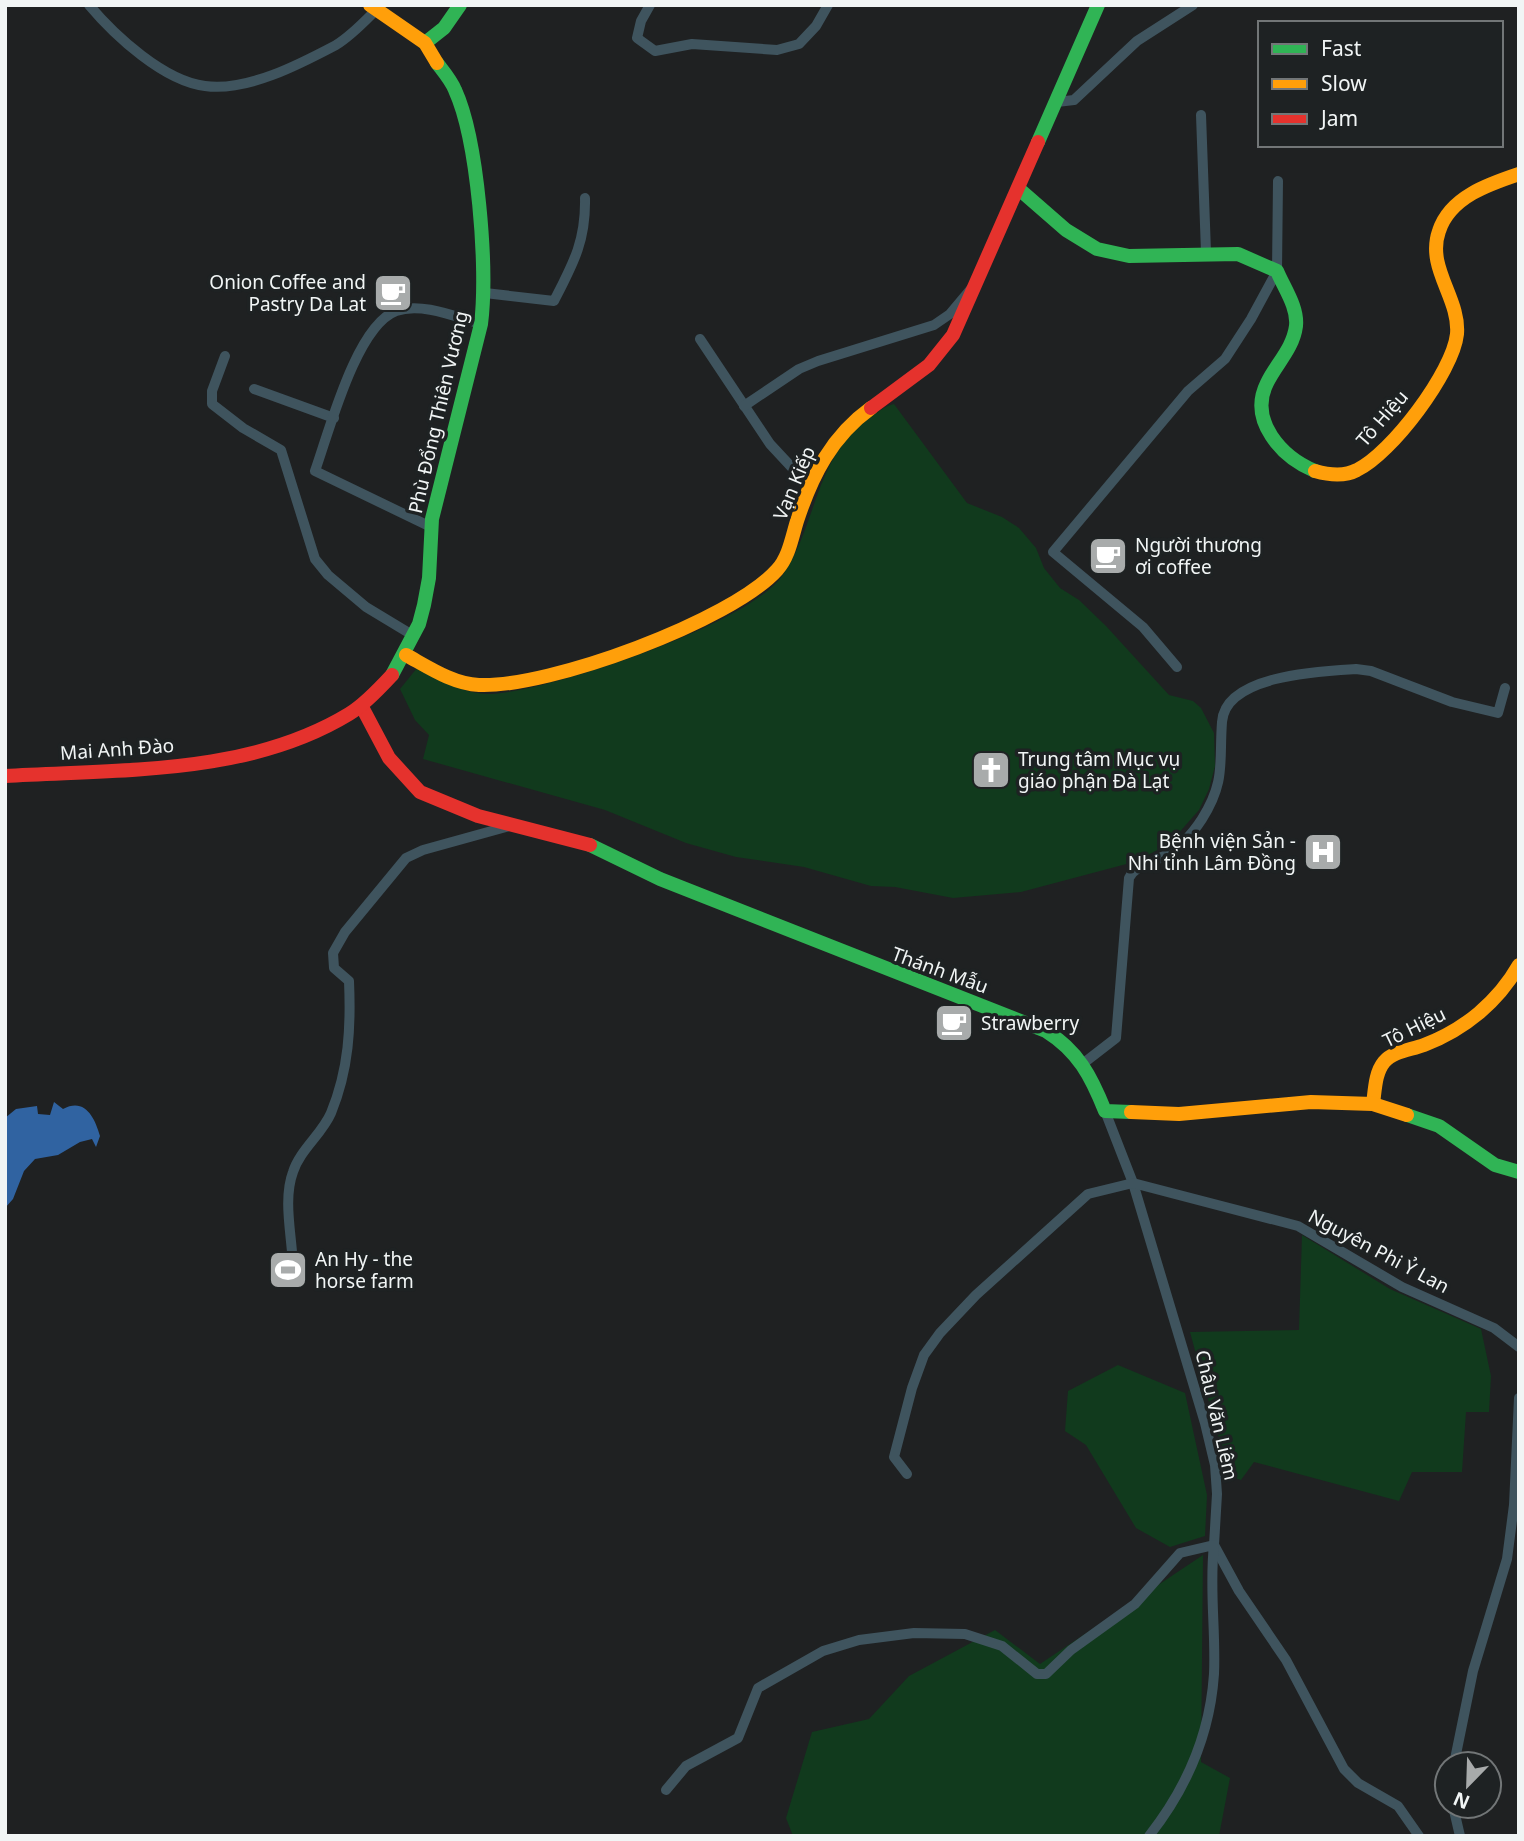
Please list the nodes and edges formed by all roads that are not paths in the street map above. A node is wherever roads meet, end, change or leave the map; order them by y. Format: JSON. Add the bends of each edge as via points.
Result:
{"nodes":[{"id":1,"x":89,"y":5,"type":"edge"},
{"id":2,"x":460,"y":5,"type":"edge"},
{"id":3,"x":650,"y":5,"type":"edge"},
{"id":4,"x":828,"y":5,"type":"edge"},
{"id":5,"x":1098,"y":5,"type":"edge"},
{"id":6,"x":1193,"y":5,"type":"edge"},
{"id":7,"x":373,"y":8,"type":"edge"},
{"id":8,"x":425,"y":43,"type":"junction"},
{"id":9,"x":1057,"y":102,"type":"junction"},
{"id":10,"x":1201,"y":115,"type":"dead end"},
{"id":11,"x":1519,"y":174,"type":"edge"},
{"id":12,"x":1278,"y":181,"type":"dead end"},
{"id":13,"x":1019,"y":190,"type":"junction"},
{"id":14,"x":585,"y":198,"type":"dead end"},
{"id":15,"x":1206,"y":252,"type":"junction"},
{"id":16,"x":1277,"y":271,"type":"junction"},
{"id":17,"x":976,"y":285,"type":"junction"},
{"id":18,"x":485,"y":293,"type":"junction"},
{"id":19,"x":481,"y":324,"type":"junction"},
{"id":20,"x":701,"y":339,"type":"dead end"},
{"id":21,"x":225,"y":356,"type":"dead end"},
{"id":22,"x":254,"y":390,"type":"dead end"},
{"id":23,"x":744,"y":406,"type":"junction"},
{"id":24,"x":334,"y":418,"type":"junction"},
{"id":25,"x":810,"y":487,"type":"junction"},
{"id":26,"x":431,"y":527,"type":"junction"},
{"id":27,"x":414,"y":636,"type":"junction"},
{"id":28,"x":406,"y":655,"type":"junction"},
{"id":29,"x":1177,"y":667,"type":"dead end"},
{"id":30,"x":1505,"y":688,"type":"dead end"},
{"id":31,"x":362,"y":707,"type":"junction"},
{"id":32,"x":230,"y":756,"type":"joint"},
{"id":33,"x":5,"y":776,"type":"edge"},
{"id":34,"x":513,"y":825,"type":"junction"},
{"id":35,"x":1519,"y":965,"type":"edge"},
{"id":36,"x":1085,"y":1062,"type":"junction"},
{"id":37,"x":1373,"y":1104,"type":"junction"},
{"id":38,"x":1105,"y":1111,"type":"junction"},
{"id":39,"x":1519,"y":1172,"type":"edge"},
{"id":40,"x":1133,"y":1183,"type":"junction"},
{"id":41,"x":292,"y":1252,"type":"dead end"},
{"id":42,"x":1519,"y":1346,"type":"edge"},
{"id":43,"x":1519,"y":1398,"type":"edge"},
{"id":44,"x":907,"y":1474,"type":"dead end"},
{"id":45,"x":1214,"y":1545,"type":"junction"},
{"id":46,"x":1457,"y":1750,"type":"edge"},
{"id":47,"x":666,"y":1790,"type":"dead end"},
{"id":48,"x":1149,"y":1836,"type":"edge"},
{"id":49,"x":1419,"y":1836,"type":"edge"}],
"edges":[{"from":1,"to":7,"type":"street","via":[[118,37],[150,60],[174,76],[207,87],[253,80],[338,44]]},
{"from":2,"to":8,"type":"main road","via":[[444,29]]},
{"from":3,"to":4,"type":"street","via":[[637,38],[655,51],[692,44],[777,50],[799,44]]},
{"from":5,"to":9,"type":"main road","name":"Vạn Kiếp"},
{"from":6,"to":9,"type":"street","via":[[1137,41],[1074,100]]},
{"from":7,"to":8,"type":"main road","name":"Phù Đổng Thiên Vương"},
{"from":8,"to":18,"type":"main road","name":"Phù Đổng Thiên Vương","via":[[455,90],[472,147]]},
{"from":9,"to":13,"type":"main road","name":"Vạn Kiếp"},
{"from":10,"to":15,"type":"street"},
{"from":11,"to":16,"type":"main road","name":"Tô Hiệu","via":[[1461,200],[1445,217],[1434,247],[1454,312],[1457,335],[1453,351],[1441,377],[1388,443],[1355,471],[1330,475],[1308,468],[1278,446],[1264,421],[1262,393],[1296,324],[1292,302]]},
{"from":12,"to":16,"type":"street"},
{"from":13,"to":15,"type":"main road","via":[[1083,242],[1101,251],[1136,255]]},
{"from":13,"to":17,"type":"main road","name":"Vạn Kiếp"},
{"from":14,"to":18,"type":"street","via":[[583,237],[554,301]]},
{"from":15,"to":16,"type":"main road","via":[[1241,254]]},
{"from":16,"to":29,"type":"street","via":[[1225,359],[1188,391],[1053,552],[1143,628]]},
{"from":17,"to":23,"type":"street","via":[[934,325],[808,365]]},
{"from":17,"to":25,"type":"main road","name":"Vạn Kiếp","via":[[938,358],[839,436]]},
{"from":18,"to":19,"type":"main road","name":"Phù Đổng Thiên Vương"},
{"from":19,"to":24,"type":"street","via":[[419,309],[397,310],[376,323]]},
{"from":19,"to":26,"type":"main road","name":"Phù Đổng Thiên Vương"},
{"from":20,"to":23,"type":"street"},
{"from":21,"to":27,"type":"street","via":[[212,390],[212,404],[281,450],[315,559],[366,607]]},
{"from":22,"to":24,"type":"street"},
{"from":23,"to":25,"type":"street","via":[[770,444]]},
{"from":24,"to":26,"type":"street","via":[[315,471]]},
{"from":25,"to":28,"type":"main road","name":"Vạn Kiếp","via":[[776,572],[747,594],[663,634],[554,674],[494,685],[466,682]]},
{"from":26,"to":27,"type":"main road","name":"Phù Đổng Thiên Vương","via":[[430,575]]},
{"from":27,"to":28,"type":"main road","name":"Phù Đổng Thiên Vương"},
{"from":28,"to":31,"type":"main road","name":"Phù Đổng Thiên Vương"},
{"from":30,"to":36,"type":"street","via":[[1499,713],[1452,702],[1356,668],[1262,682],[1230,702],[1222,720],[1221,775],[1202,819],[1171,851],[1136,868],[1129,878],[1116,1038]]},
{"from":31,"to":32,"type":"main road","name":"Phù Đổng Thiên Vương","via":[[327,730],[277,748]]},
{"from":31,"to":34,"type":"main road","name":"Thánh Mẫu","via":[[388,758],[419,792],[459,810]]},
{"from":32,"to":33,"type":"main road","name":"Mai Anh Đào"},
{"from":34,"to":36,"type":"main road","name":"Thánh Mẫu","via":[[583,841],[660,879],[1008,1015],[1069,1044]]},
{"from":34,"to":41,"type":"street","via":[[406,858],[345,932],[334,953],[334,968],[349,981],[351,1031],[345,1070],[330,1115],[293,1171],[288,1208]]},
{"from":35,"to":37,"type":"main road","name":"Tô Hiệu","via":[[1475,1017],[1444,1037],[1388,1058],[1378,1073]]},
{"from":36,"to":38,"type":"main road","name":"Thánh Mẫu"},
{"from":37,"to":38,"type":"main road","via":[[1311,1102],[1179,1114]]},
{"from":37,"to":39,"type":"main road","via":[[1439,1126],[1495,1165]]},
{"from":38,"to":40,"type":"street","name":"Châu Văn Liêm"},
{"from":40,"to":42,"type":"street","name":"Nguyên Phi Ỷ Lan","via":[[1297,1226],[1402,1287],[1494,1328]]},
{"from":40,"to":44,"type":"street","via":[[1088,1194],[940,1332],[924,1355],[894,1457]]},
{"from":40,"to":45,"type":"street","name":"Châu Văn Liêm","via":[[1215,1465]]},
{"from":43,"to":46,"type":"street","via":[[1507,1559],[1473,1671]]},
{"from":45,"to":47,"type":"street","via":[[1180,1553],[1135,1604],[1046,1674],[1037,1674],[1002,1646],[965,1634],[914,1633],[859,1640],[823,1651],[758,1688],[738,1738],[686,1766]]},
{"from":45,"to":48,"type":"street","name":"Châu Văn Liêm","via":[[1214,1675],[1206,1727],[1177,1797]]},
{"from":45,"to":49,"type":"street","via":[[1286,1660],[1344,1769],[1398,1806]]}]}
